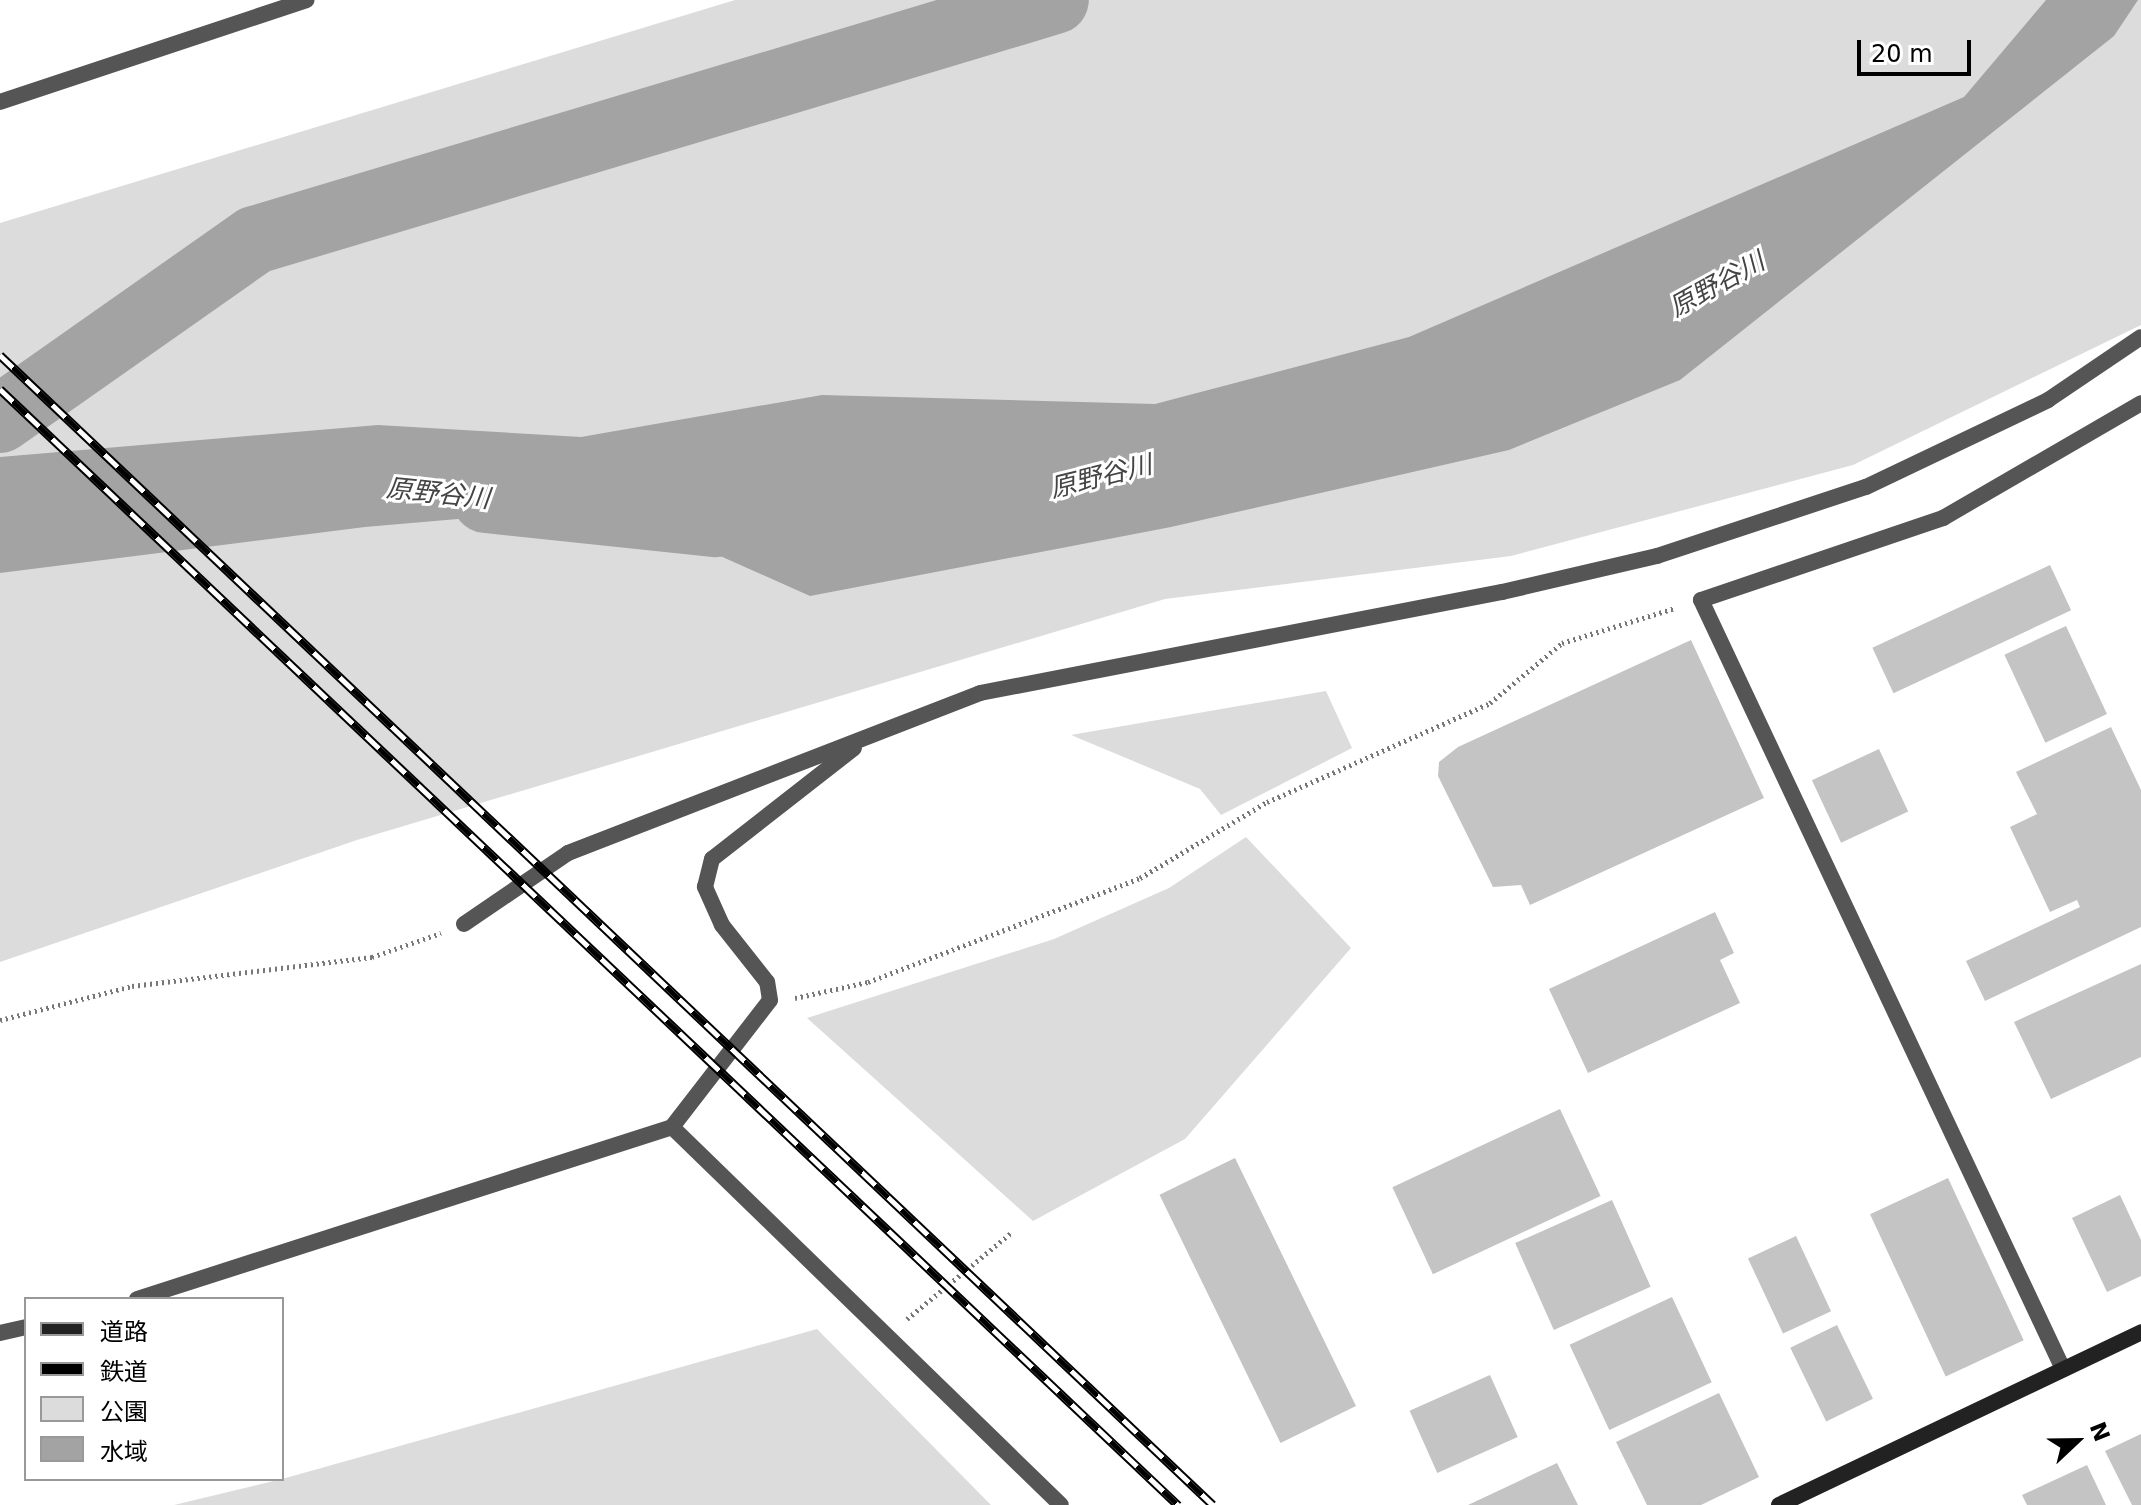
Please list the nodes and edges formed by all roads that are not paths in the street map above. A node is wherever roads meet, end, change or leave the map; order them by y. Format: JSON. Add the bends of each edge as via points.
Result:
{"nodes":[{"id":1,"x":306,"y":0,"type":"edge"},
{"id":2,"x":0,"y":102,"type":"edge"},
{"id":3,"x":2141,"y":337,"type":"edge"},
{"id":4,"x":2141,"y":403,"type":"edge"},
{"id":5,"x":885,"y":728,"type":"junction"},
{"id":6,"x":464,"y":924,"type":"road end"},
{"id":7,"x":672,"y":1127,"type":"junction"},
{"id":8,"x":143,"y":1297,"type":"edge"},
{"id":9,"x":24,"y":1327,"type":"edge"},
{"id":10,"x":2141,"y":1332,"type":"edge"},
{"id":11,"x":0,"y":1333,"type":"edge"},
{"id":12,"x":2063,"y":1369,"type":"junction"},
{"id":13,"x":1061,"y":1505,"type":"edge"},
{"id":14,"x":1779,"y":1505,"type":"edge"}],
"edges":[{"from":1,"to":2,"type":"street"},
{"from":3,"to":5,"type":"street","via":[[2048,400],[1866,487],[1657,556],[980,693]]},
{"from":4,"to":12,"type":"street","via":[[1943,518],[1701,600]]},
{"from":5,"to":6,"type":"street","via":[[568,853]]},
{"from":5,"to":7,"type":"street","via":[[813,774],[712,859],[705,887],[722,925],[767,982],[770,1000]]},
{"from":7,"to":8,"type":"street"},
{"from":7,"to":13,"type":"street"},
{"from":9,"to":11,"type":"street"},
{"from":10,"to":12,"type":"street"},
{"from":12,"to":14,"type":"street"}]}
